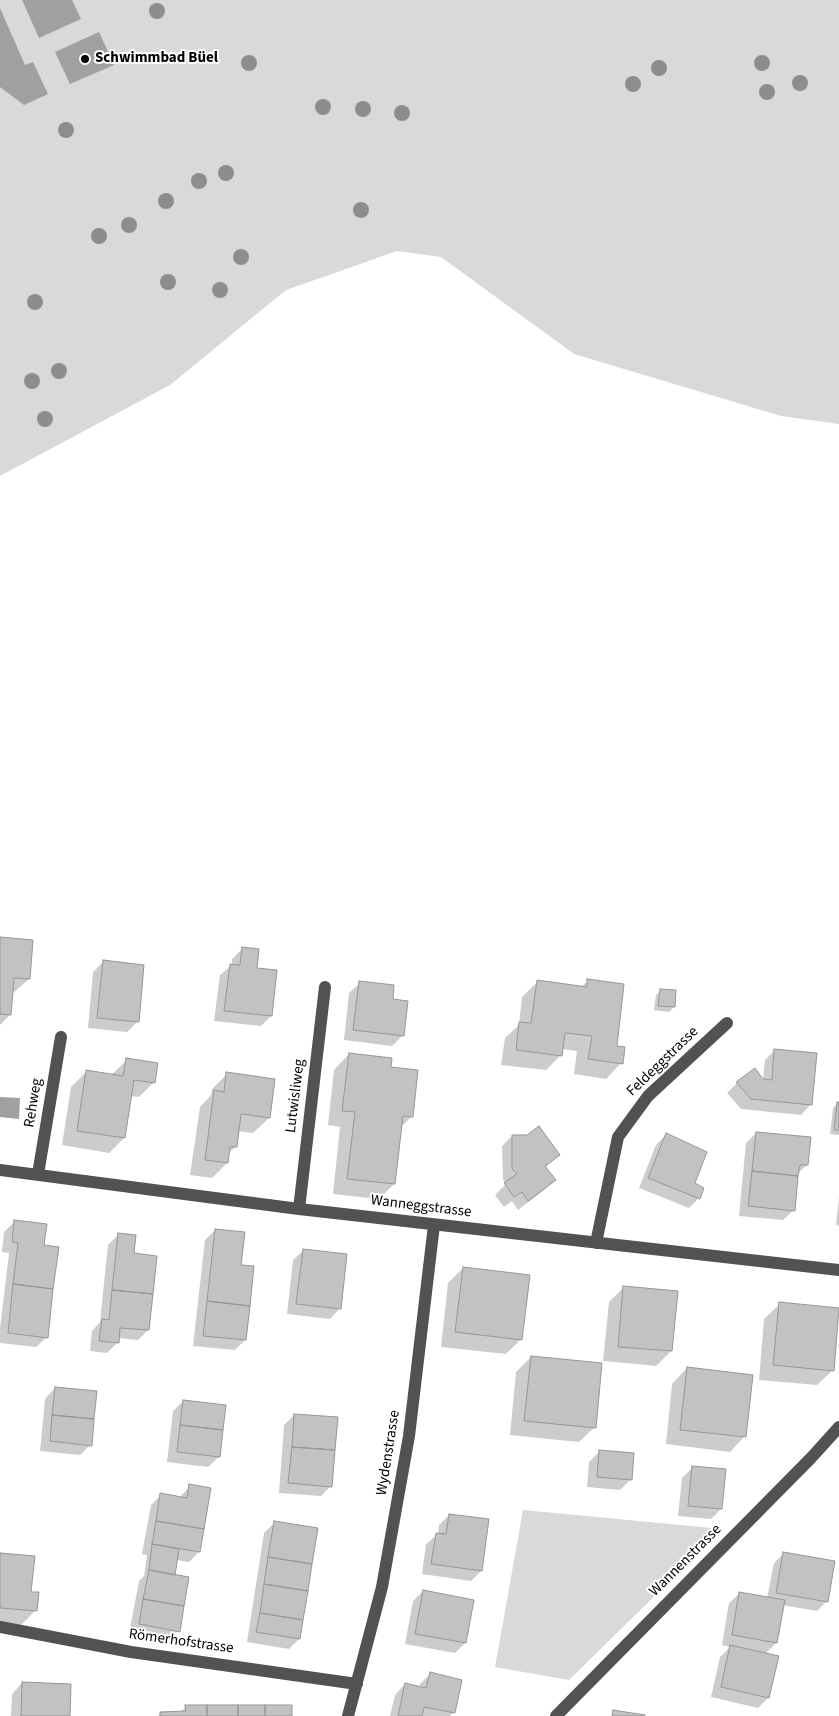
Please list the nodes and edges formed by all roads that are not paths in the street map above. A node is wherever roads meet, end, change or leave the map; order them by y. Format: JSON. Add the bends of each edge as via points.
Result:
{"nodes":[{"id":1,"x":325,"y":987,"type":"dead end"},
{"id":2,"x":728,"y":1023,"type":"dead end"},
{"id":3,"x":61,"y":1037,"type":"dead end"},
{"id":4,"x":0,"y":1170,"type":"edge"},
{"id":5,"x":38,"y":1174,"type":"junction"},
{"id":6,"x":298,"y":1209,"type":"junction"},
{"id":7,"x":434,"y":1225,"type":"junction"},
{"id":8,"x":596,"y":1243,"type":"junction"},
{"id":9,"x":839,"y":1270,"type":"edge"},
{"id":10,"x":839,"y":1427,"type":"edge"},
{"id":11,"x":0,"y":1627,"type":"edge"},
{"id":12,"x":358,"y":1684,"type":"junction"},
{"id":13,"x":348,"y":1716,"type":"edge"},
{"id":14,"x":556,"y":1716,"type":"edge"}],
"edges":[{"from":1,"to":6,"type":"street","name":"Lutwisliweg"},
{"from":2,"to":8,"type":"street","name":"Feldeggstrasse","via":[[648,1096],[618,1137]]},
{"from":3,"to":5,"type":"street","name":"Rehweg"},
{"from":4,"to":5,"type":"street","name":"Wanneggstrasse"},
{"from":5,"to":6,"type":"street","name":"Wanneggstrasse"},
{"from":6,"to":7,"type":"street","name":"Wanneggstrasse"},
{"from":7,"to":8,"type":"street","name":"Wanneggstrasse"},
{"from":7,"to":12,"type":"street","name":"Wydenstrasse","via":[[409,1436],[382,1587]]},
{"from":8,"to":9,"type":"street","name":"Wanneggstrasse"},
{"from":10,"to":14,"type":"street","name":"Wannenstrasse"},
{"from":11,"to":12,"type":"street","name":"Römerhofstrasse","via":[[131,1652]]},
{"from":12,"to":13,"type":"street","name":"Wydenstrasse"}]}
